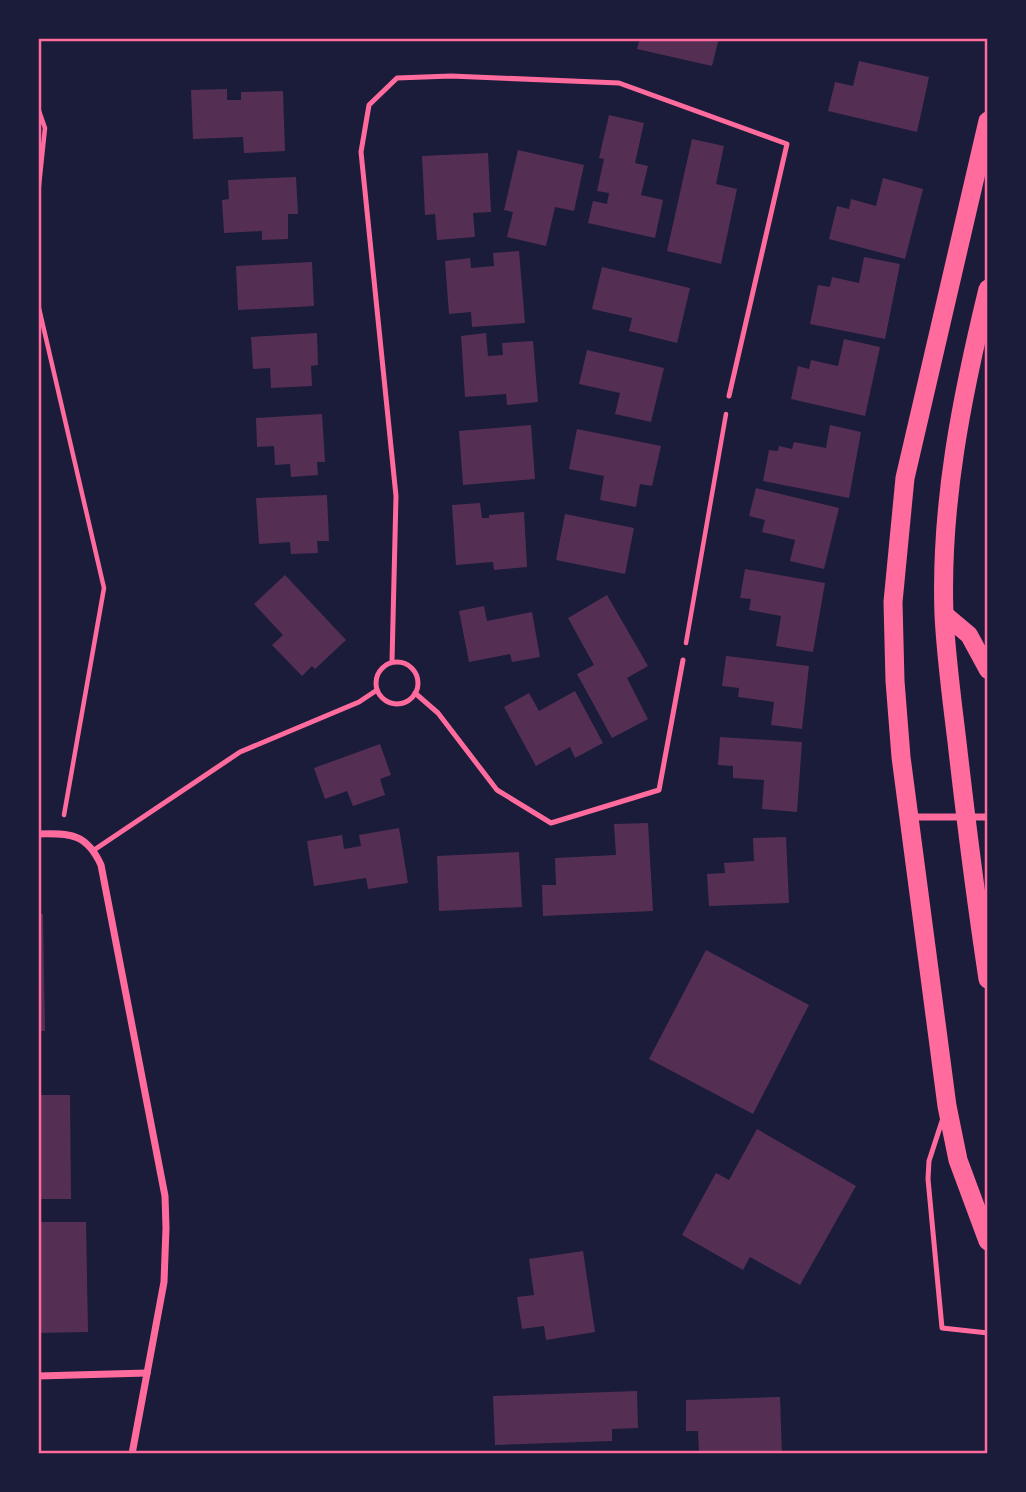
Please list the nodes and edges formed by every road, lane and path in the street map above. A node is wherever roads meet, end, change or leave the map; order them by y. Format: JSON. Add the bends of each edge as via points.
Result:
{"nodes":[{"id":1,"x":38,"y":108,"type":"edge"},
{"id":2,"x":988,"y":121,"type":"edge"},
{"id":3,"x":38,"y":195,"type":"edge"},
{"id":4,"x":988,"y":289,"type":"edge"},
{"id":5,"x":38,"y":304,"type":"edge"},
{"id":6,"x":729,"y":396,"type":"joint"},
{"id":7,"x":944,"y":614,"type":"junction"},
{"id":8,"x":682,"y":660,"type":"joint"},
{"id":9,"x":392,"y":662,"type":"junction"},
{"id":10,"x":988,"y":670,"type":"edge"},
{"id":11,"x":377,"y":690,"type":"junction"},
{"id":12,"x":415,"y":693,"type":"junction"},
{"id":13,"x":908,"y":817,"type":"junction"},
{"id":14,"x":966,"y":817,"type":"junction"},
{"id":15,"x":988,"y":817,"type":"edge"},
{"id":16,"x":61,"y":833,"type":"junction"},
{"id":17,"x":38,"y":834,"type":"edge"},
{"id":18,"x":94,"y":849,"type":"junction"},
{"id":19,"x":986,"y":952,"type":"edge"},
{"id":20,"x":988,"y":979,"type":"edge"},
{"id":21,"x":947,"y":1106,"type":"junction"},
{"id":22,"x":988,"y":1241,"type":"edge"},
{"id":23,"x":988,"y":1333,"type":"edge"},
{"id":24,"x":147,"y":1373,"type":"junction"},
{"id":25,"x":38,"y":1376,"type":"edge"},
{"id":26,"x":132,"y":1454,"type":"edge"}],
"edges":[{"from":1,"to":3,"type":"path","via":[[45,128]]},
{"from":2,"to":13,"type":"highway","via":[[921,404],[899,528],[893,602],[895,681]]},
{"from":4,"to":7,"type":"highway","via":[[954,454],[947,506]]},
{"from":5,"to":16,"type":"path","via":[[104,588]]},
{"from":6,"to":8,"type":"path"},
{"from":6,"to":9,"type":"lane","via":[[787,144],[619,83],[397,78],[369,105],[361,152],[396,496]]},
{"from":7,"to":10,"type":"main road","via":[[969,635]]},
{"from":7,"to":14,"type":"highway"},
{"from":8,"to":12,"type":"lane","via":[[659,790],[551,823],[497,790],[438,713]]},
{"from":9,"to":11,"type":"lane","via":[[379,673]]},
{"from":9,"to":12,"type":"lane","via":[[414,671]]},
{"from":11,"to":12,"type":"lane","via":[[395,704],[407,702]]},
{"from":11,"to":18,"type":"lane","via":[[359,702],[240,752]]},
{"from":13,"to":14,"type":"street"},
{"from":13,"to":21,"type":"highway"},
{"from":14,"to":15,"type":"street"},
{"from":14,"to":19,"type":"highway"},
{"from":16,"to":17,"type":"street"},
{"from":16,"to":18,"type":"street","via":[[81,838]]},
{"from":18,"to":24,"type":"street","via":[[102,865],[165,1196],[164,1282]]},
{"from":19,"to":20,"type":"highway"},
{"from":21,"to":22,"type":"highway","via":[[958,1160]]},
{"from":21,"to":23,"type":"lane","via":[[929,1161],[942,1328]]},
{"from":24,"to":25,"type":"street"},
{"from":24,"to":26,"type":"street"}]}
